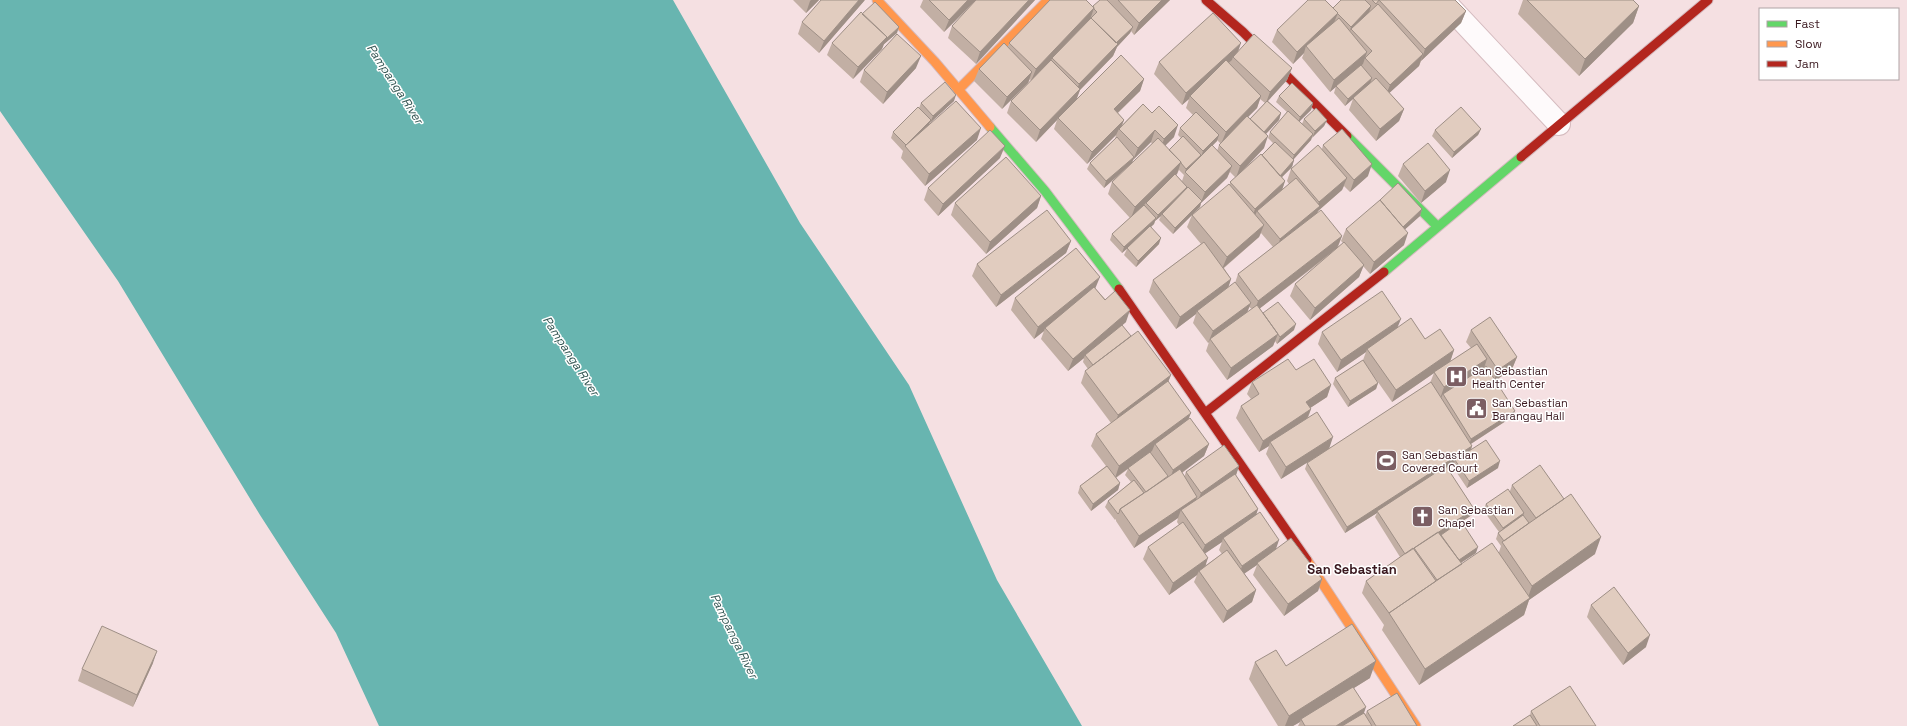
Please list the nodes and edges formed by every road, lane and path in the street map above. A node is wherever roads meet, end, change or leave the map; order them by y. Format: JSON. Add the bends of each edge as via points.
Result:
{"nodes":[{"id":1,"x":877,"y":0,"type":"edge"},
{"id":2,"x":1048,"y":0,"type":"edge"},
{"id":3,"x":1206,"y":0,"type":"edge"},
{"id":4,"x":1443,"y":0,"type":"edge"},
{"id":5,"x":1708,"y":0,"type":"edge"},
{"id":6,"x":958,"y":90,"type":"junction"},
{"id":7,"x":1559,"y":124,"type":"junction"},
{"id":8,"x":1437,"y":226,"type":"junction"},
{"id":9,"x":1205,"y":413,"type":"junction"},
{"id":10,"x":1416,"y":726,"type":"edge"}],
"edges":[{"from":1,"to":6,"type":"street"},
{"from":2,"to":6,"type":"street"},
{"from":3,"to":8,"type":"street","via":[[1243,32]]},
{"from":4,"to":7,"type":"street"},
{"from":5,"to":7,"type":"street"},
{"from":6,"to":9,"type":"street","via":[[1045,191],[1093,254]]},
{"from":7,"to":8,"type":"street"},
{"from":8,"to":9,"type":"street","via":[[1412,249]]},
{"from":9,"to":10,"type":"street","via":[[1294,541]]}]}
